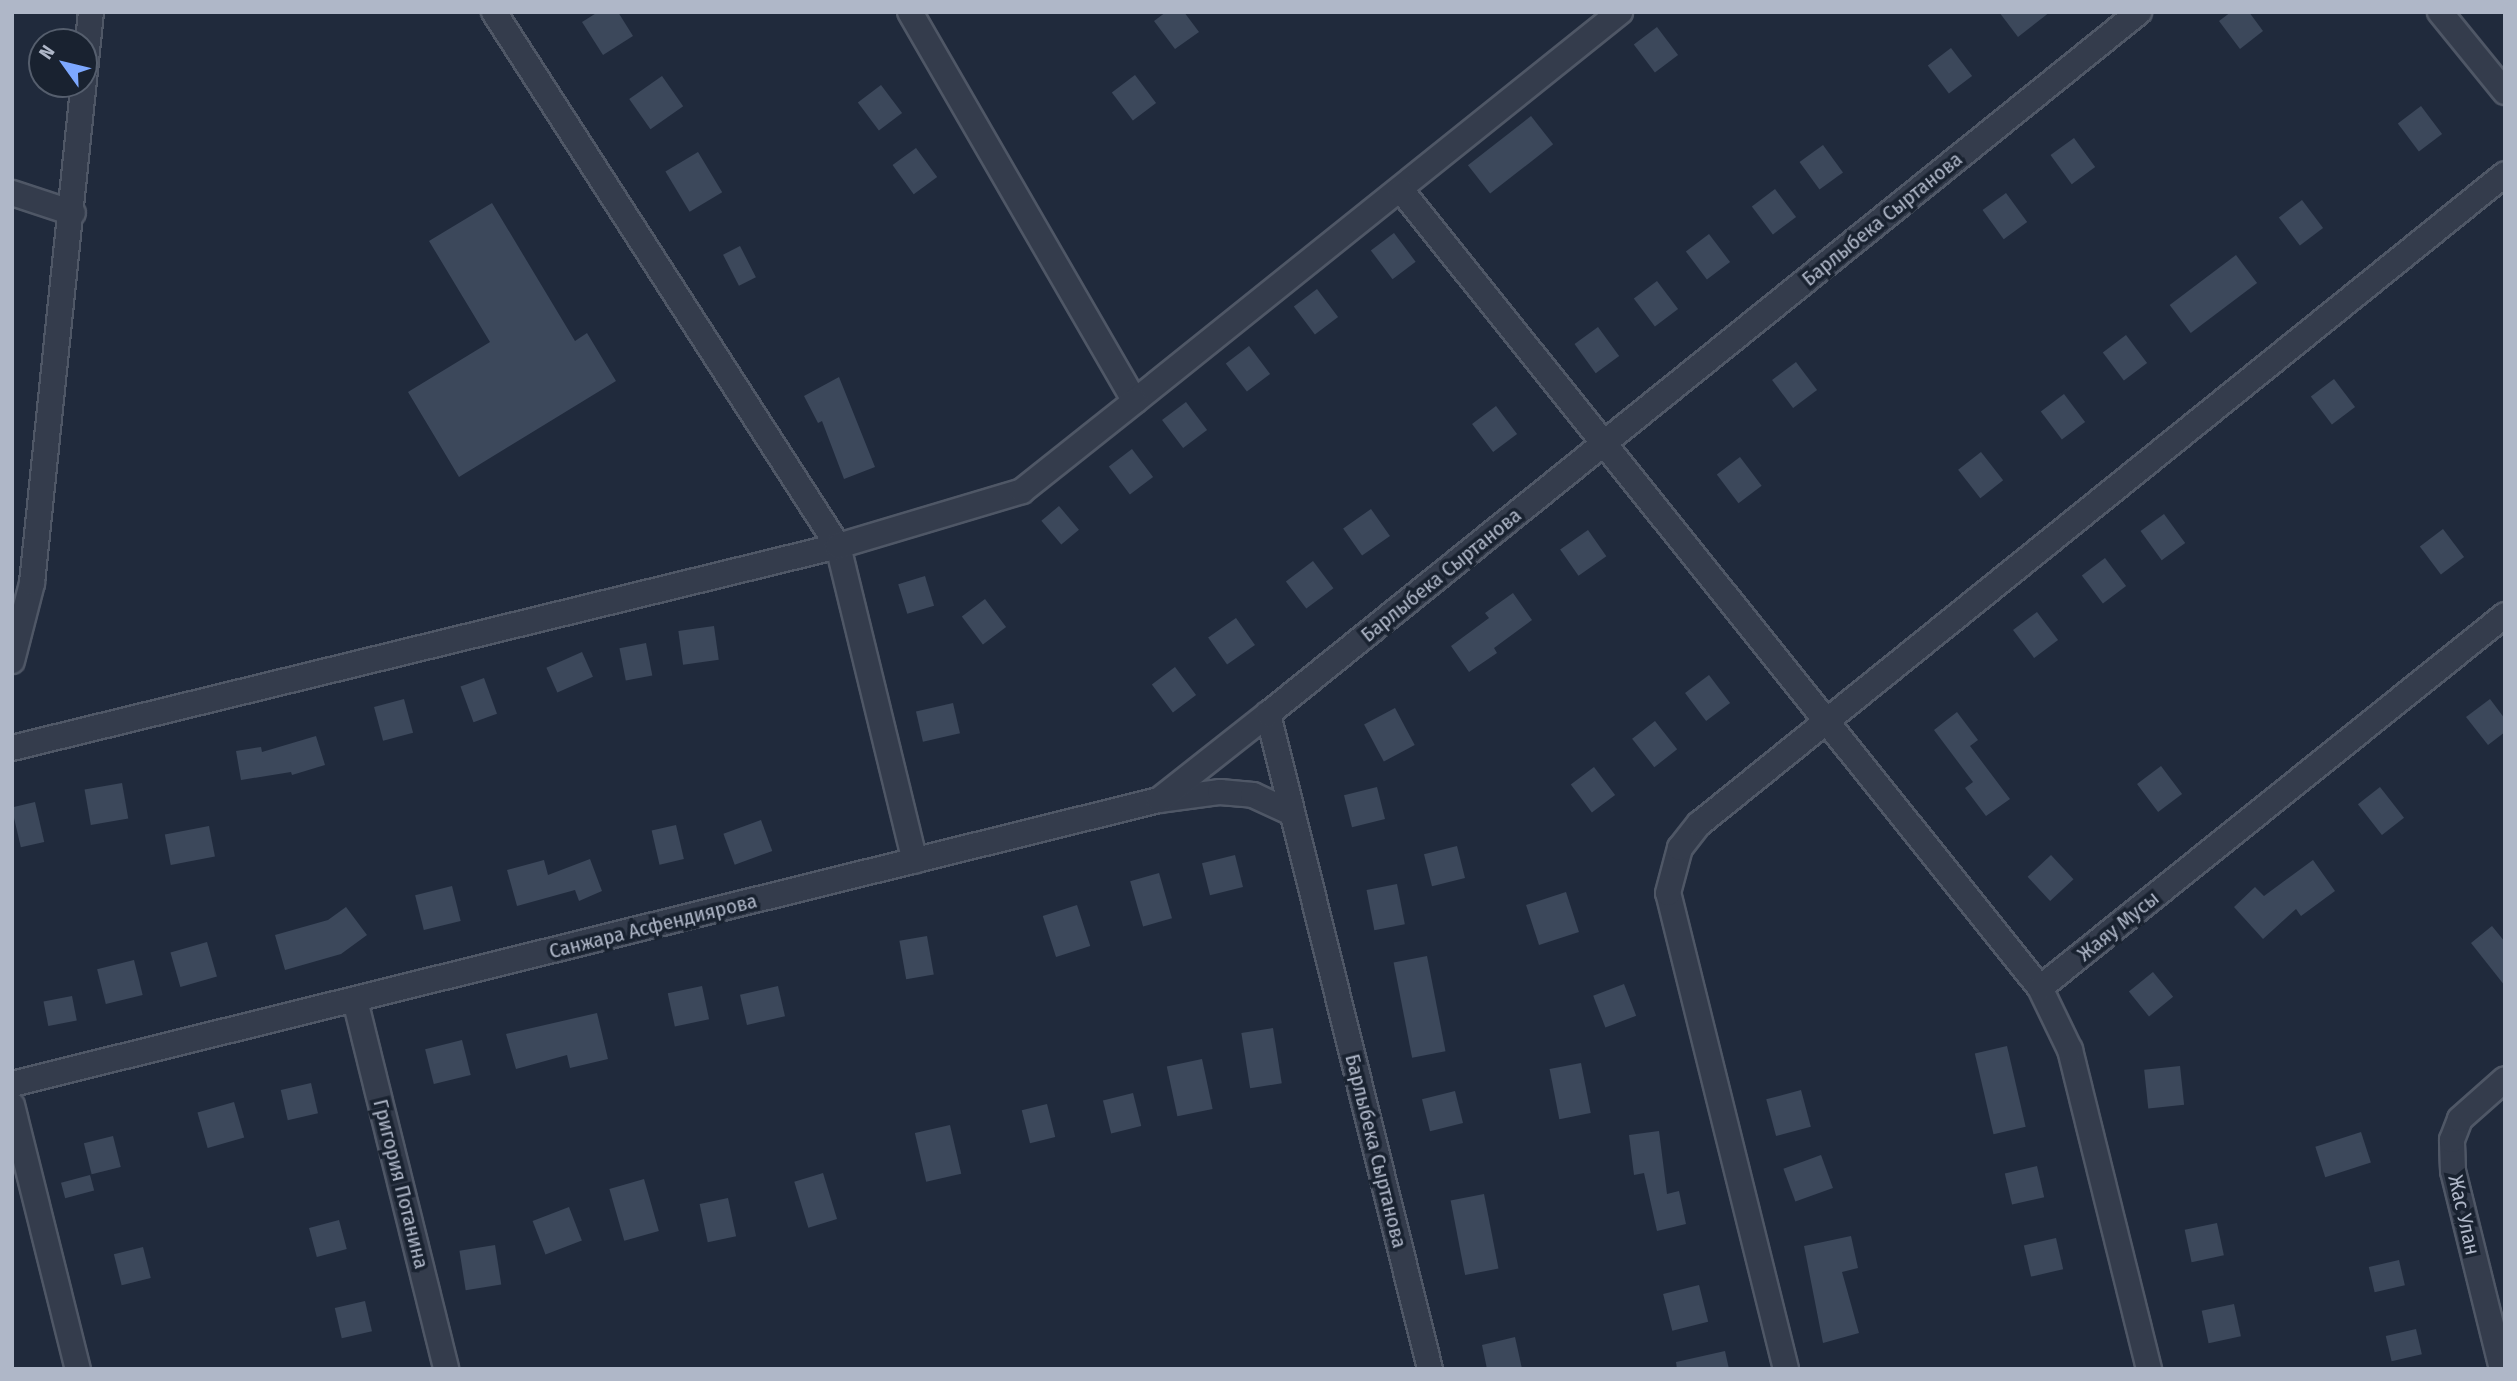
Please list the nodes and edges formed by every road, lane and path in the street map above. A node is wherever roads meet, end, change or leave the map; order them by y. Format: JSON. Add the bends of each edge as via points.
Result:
{"nodes":[{"id":1,"x":91,"y":12,"type":"edge"},
{"id":2,"x":494,"y":12,"type":"edge"},
{"id":3,"x":910,"y":12,"type":"edge"},
{"id":4,"x":1620,"y":12,"type":"edge"},
{"id":5,"x":2139,"y":12,"type":"edge"},
{"id":6,"x":2440,"y":12,"type":"edge"},
{"id":7,"x":2505,"y":92,"type":"edge"},
{"id":8,"x":2505,"y":174,"type":"edge"},
{"id":9,"x":1401,"y":190,"type":"junction"},
{"id":10,"x":12,"y":193,"type":"edge"},
{"id":11,"x":73,"y":213,"type":"junction"},
{"id":12,"x":1135,"y":401,"type":"junction"},
{"id":13,"x":1605,"y":443,"type":"junction"},
{"id":14,"x":838,"y":546,"type":"junction"},
{"id":15,"x":22,"y":581,"type":"edge"},
{"id":16,"x":2505,"y":615,"type":"edge"},
{"id":17,"x":12,"y":661,"type":"edge"},
{"id":18,"x":1268,"y":714,"type":"junction"},
{"id":19,"x":1829,"y":719,"type":"junction"},
{"id":20,"x":12,"y":748,"type":"edge"},
{"id":21,"x":1159,"y":800,"type":"junction"},
{"id":22,"x":1292,"y":813,"type":"junction"},
{"id":23,"x":915,"y":861,"type":"junction"},
{"id":24,"x":2040,"y":988,"type":"junction"},
{"id":25,"x":355,"y":1000,"type":"junction"},
{"id":26,"x":2505,"y":1079,"type":"edge"},
{"id":27,"x":12,"y":1084,"type":"edge"},
{"id":28,"x":12,"y":1105,"type":"edge"},
{"id":29,"x":78,"y":1369,"type":"edge"},
{"id":30,"x":446,"y":1369,"type":"edge"},
{"id":31,"x":1430,"y":1369,"type":"edge"},
{"id":32,"x":1786,"y":1369,"type":"edge"},
{"id":33,"x":2149,"y":1369,"type":"edge"},
{"id":34,"x":2502,"y":1369,"type":"edge"}],
"edges":[{"from":1,"to":11,"type":"street"},
{"from":2,"to":14,"type":"street"},
{"from":3,"to":12,"type":"street"},
{"from":4,"to":9,"type":"street"},
{"from":5,"to":13,"type":"street","name":"Барлыбека Сыртанова"},
{"from":6,"to":7,"type":"street"},
{"from":8,"to":19,"type":"street"},
{"from":9,"to":12,"type":"street"},
{"from":9,"to":13,"type":"street"},
{"from":10,"to":11,"type":"street"},
{"from":11,"to":15,"type":"street"},
{"from":12,"to":14,"type":"street","via":[[1022,491]]},
{"from":13,"to":18,"type":"street","name":"Барлыбека Сыртанова"},
{"from":13,"to":19,"type":"street"},
{"from":14,"to":20,"type":"street"},
{"from":14,"to":23,"type":"street"},
{"from":15,"to":17,"type":"street"},
{"from":16,"to":24,"type":"street","name":"Жаяу Мусы"},
{"from":18,"to":21,"type":"street","name":"Санжара Асфендиярова"},
{"from":18,"to":22,"type":"street","name":"Барлыбека Сыртанова"},
{"from":19,"to":24,"type":"street"},
{"from":19,"to":32,"type":"street","via":[[1699,824],[1680,848],[1668,893]]},
{"from":21,"to":22,"type":"street","via":[[1220,792],[1253,795]]},
{"from":21,"to":23,"type":"street","name":"Санжара Асфендиярова"},
{"from":22,"to":31,"type":"street","name":"Барлыбека Сыртанова"},
{"from":23,"to":25,"type":"street","name":"Санжара Асфендиярова"},
{"from":24,"to":33,"type":"street","via":[[2070,1050]]},
{"from":25,"to":27,"type":"street","name":"Санжара Асфендиярова"},
{"from":25,"to":30,"type":"street","name":"Григория Потанина"},
{"from":26,"to":34,"type":"street","name":"Жас Улан","via":[[2460,1119],[2452,1140],[2453,1171]]},
{"from":28,"to":29,"type":"street"}]}
